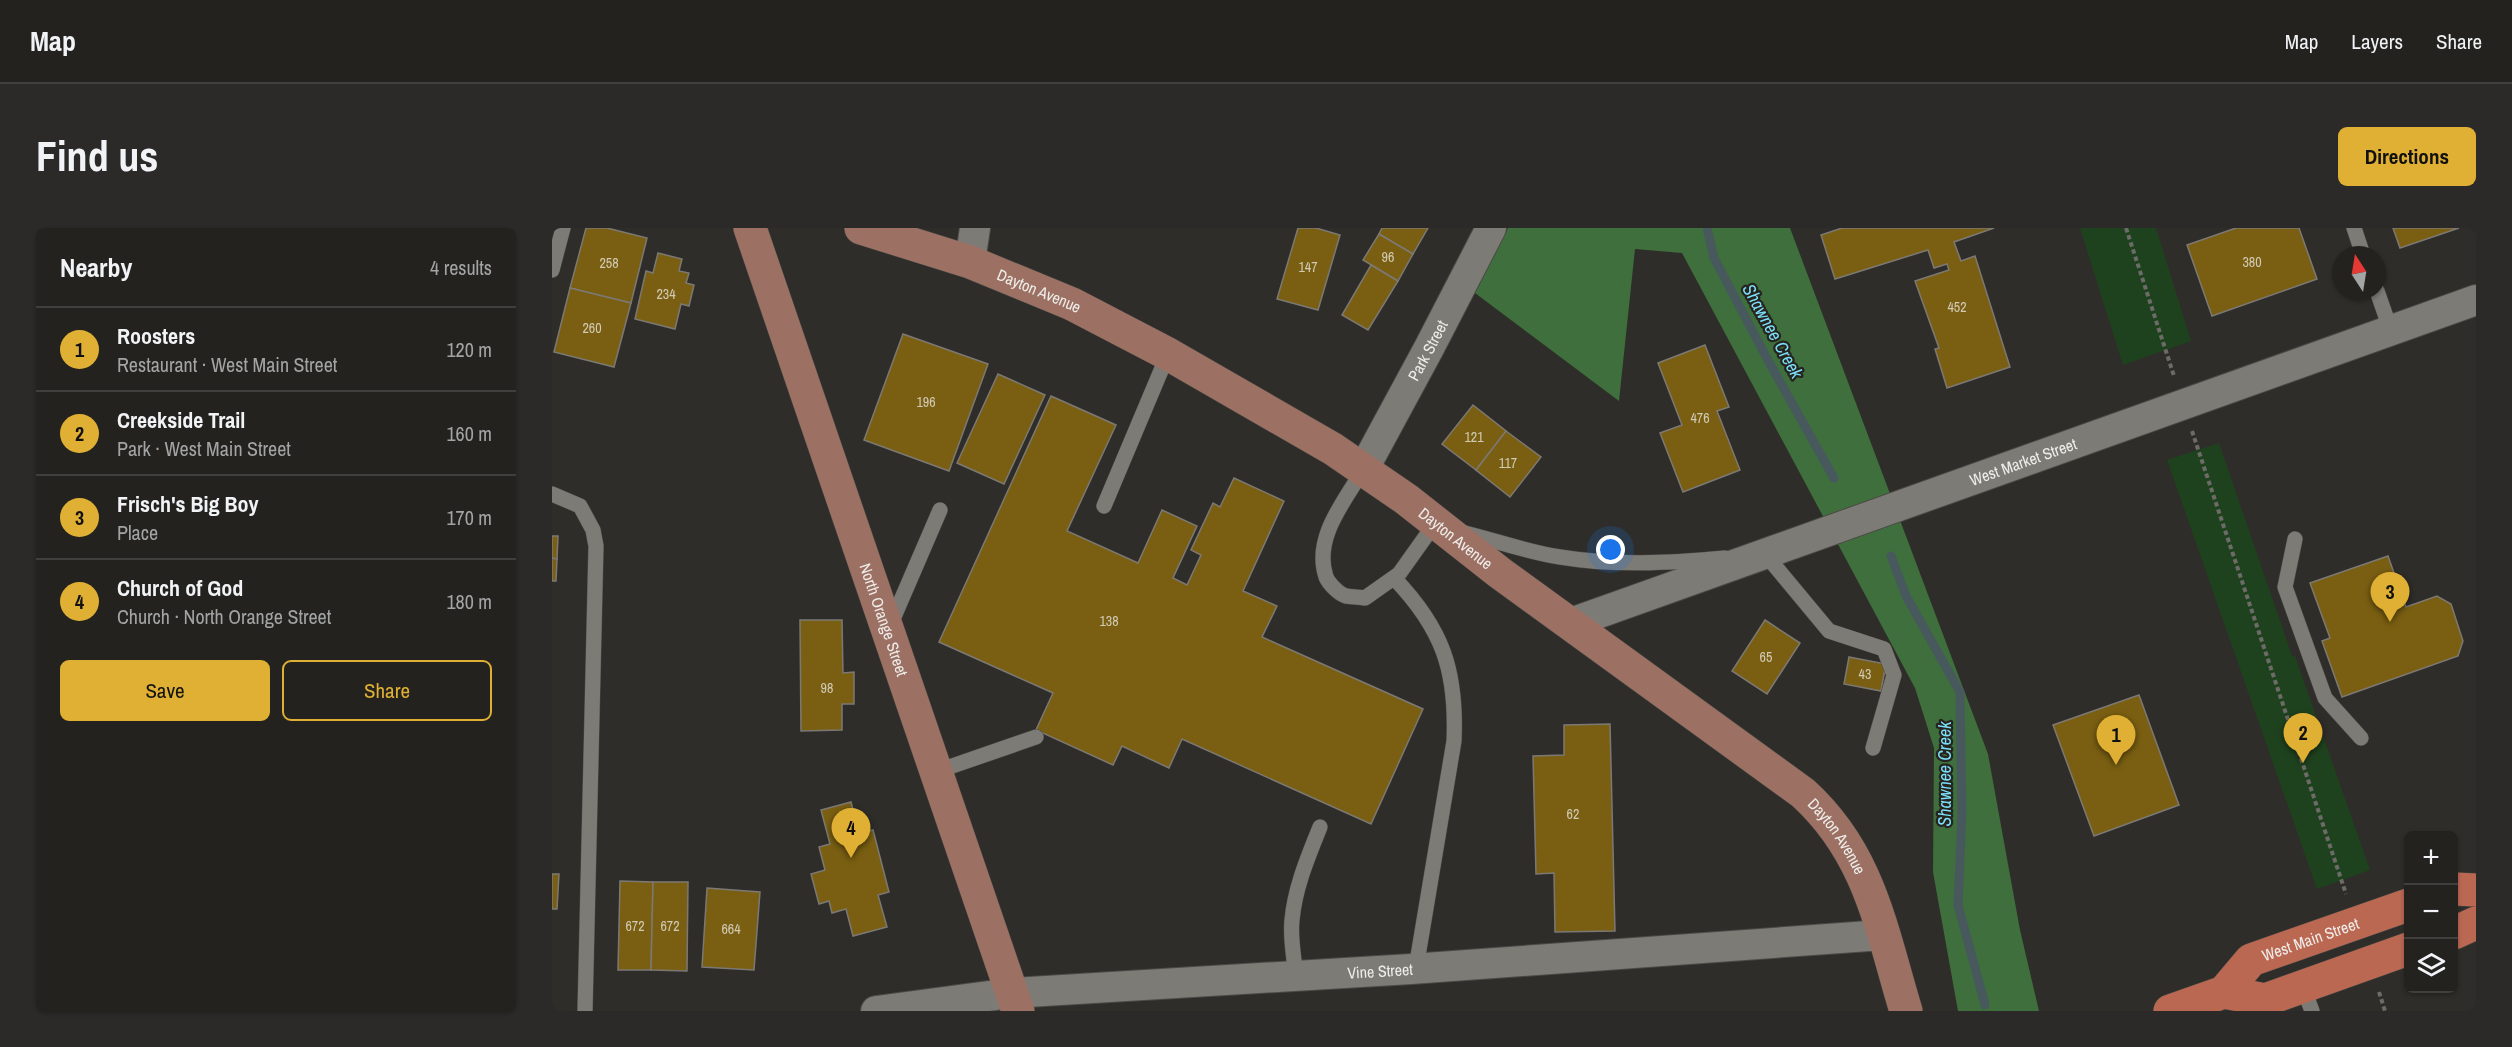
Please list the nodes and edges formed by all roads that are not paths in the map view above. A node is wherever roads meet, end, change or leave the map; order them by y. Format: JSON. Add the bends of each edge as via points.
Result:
{"nodes":[{"id":1,"x":563,"y":228,"type":"edge"},
{"id":2,"x":750,"y":228,"type":"edge"},
{"id":3,"x":861,"y":228,"type":"edge"},
{"id":4,"x":975,"y":228,"type":"edge"},
{"id":5,"x":1491,"y":228,"type":"edge"},
{"id":6,"x":2354,"y":228,"type":"edge"},
{"id":7,"x":2360,"y":246,"type":"edge"},
{"id":8,"x":970,"y":262,"type":"junction"},
{"id":9,"x":552,"y":270,"type":"edge"},
{"id":10,"x":2380,"y":300,"type":"edge"},
{"id":11,"x":2476,"y":300,"type":"edge"},
{"id":12,"x":2391,"y":331,"type":"junction"},
{"id":13,"x":1168,"y":354,"type":"junction"},
{"id":14,"x":1363,"y":470,"type":"junction"},
{"id":15,"x":552,"y":494,"type":"edge"},
{"id":16,"x":1104,"y":506,"type":"dead end"},
{"id":17,"x":940,"y":510,"type":"dead end"},
{"id":18,"x":1440,"y":525,"type":"junction"},
{"id":19,"x":2295,"y":539,"type":"dead end"},
{"id":20,"x":1765,"y":554,"type":"junction"},
{"id":21,"x":1394,"y":578,"type":"junction"},
{"id":22,"x":1571,"y":623,"type":"junction"},
{"id":23,"x":888,"y":632,"type":"junction"},
{"id":24,"x":1036,"y":737,"type":"dead end"},
{"id":25,"x":2361,"y":738,"type":"dead end"},
{"id":26,"x":1873,"y":748,"type":"dead end"},
{"id":27,"x":935,"y":772,"type":"junction"},
{"id":28,"x":1320,"y":826,"type":"dead end"},
{"id":29,"x":2458,"y":889,"type":"edge"},
{"id":30,"x":2476,"y":890,"type":"edge"},
{"id":31,"x":2404,"y":907,"type":"edge"},
{"id":32,"x":2476,"y":923,"type":"edge"},
{"id":33,"x":2458,"y":931,"type":"edge"},
{"id":34,"x":1883,"y":935,"type":"junction"},
{"id":35,"x":2404,"y":952,"type":"edge"},
{"id":36,"x":1416,"y":968,"type":"junction"},
{"id":37,"x":1296,"y":976,"type":"junction"},
{"id":38,"x":2224,"y":992,"type":"junction"},
{"id":39,"x":2308,"y":999,"type":"edge"},
{"id":40,"x":1015,"y":1002,"type":"edge"},
{"id":41,"x":585,"y":1011,"type":"edge"},
{"id":42,"x":876,"y":1011,"type":"edge"},
{"id":43,"x":1906,"y":1011,"type":"edge"},
{"id":44,"x":2170,"y":1011,"type":"edge"}],
"edges":[{"from":1,"to":9,"type":"lane"},
{"from":2,"to":23,"type":"main road","name":"North Orange Street"},
{"from":3,"to":8,"type":"main road","name":"Dayton Avenue"},
{"from":4,"to":8,"type":"street"},
{"from":5,"to":14,"type":"street","name":"Park Street"},
{"from":6,"to":7,"type":"lane"},
{"from":8,"to":13,"type":"main road","name":"Dayton Avenue","via":[[1072,304]]},
{"from":10,"to":12,"type":"lane"},
{"from":11,"to":12,"type":"street","name":"West Market Street"},
{"from":12,"to":20,"type":"street","name":"West Market Street"},
{"from":13,"to":14,"type":"main road","name":"Dayton Avenue","via":[[1266,408]]},
{"from":13,"to":16,"type":"lane"},
{"from":14,"to":18,"type":"main road","name":"Dayton Avenue"},
{"from":14,"to":21,"type":"lane","via":[[1327,532],[1321,562],[1328,583],[1344,596],[1365,598]]},
{"from":15,"to":41,"type":"lane","via":[[580,506],[593,530],[596,546]]},
{"from":17,"to":23,"type":"lane"},
{"from":18,"to":20,"type":"lane","via":[[1558,557],[1621,563]]},
{"from":18,"to":21,"type":"lane"},
{"from":18,"to":22,"type":"main road","name":"Dayton Avenue"},
{"from":19,"to":25,"type":"lane","via":[[2285,587],[2325,698]]},
{"from":20,"to":22,"type":"street","name":"West Market Street"},
{"from":20,"to":26,"type":"lane","via":[[1829,631],[1884,649],[1894,675]]},
{"from":21,"to":36,"type":"lane","via":[[1416,601],[1443,648],[1455,713],[1454,741]]},
{"from":22,"to":34,"type":"main road","name":"Dayton Avenue","via":[[1819,807],[1858,862]]},
{"from":23,"to":27,"type":"main road","name":"North Orange Street"},
{"from":24,"to":27,"type":"lane"},
{"from":27,"to":40,"type":"main road","name":"North Orange Street"},
{"from":28,"to":37,"type":"lane","via":[[1294,903],[1291,930]]},
{"from":29,"to":30,"type":"main road"},
{"from":31,"to":38,"type":"main road","name":"West Main Street","via":[[2251,960]]},
{"from":32,"to":33,"type":"main road"},
{"from":34,"to":36,"type":"street","name":"Vine Street"},
{"from":34,"to":43,"type":"main road","name":"Dayton Avenue"},
{"from":35,"to":39,"type":"main road","via":[[2369,963]]},
{"from":36,"to":37,"type":"street","name":"Vine Street"},
{"from":37,"to":40,"type":"street","name":"Vine Street"},
{"from":38,"to":39,"type":"main road","via":[[2265,1000]]},
{"from":38,"to":44,"type":"main road"},
{"from":40,"to":42,"type":"street","name":"Vine Street"}]}
